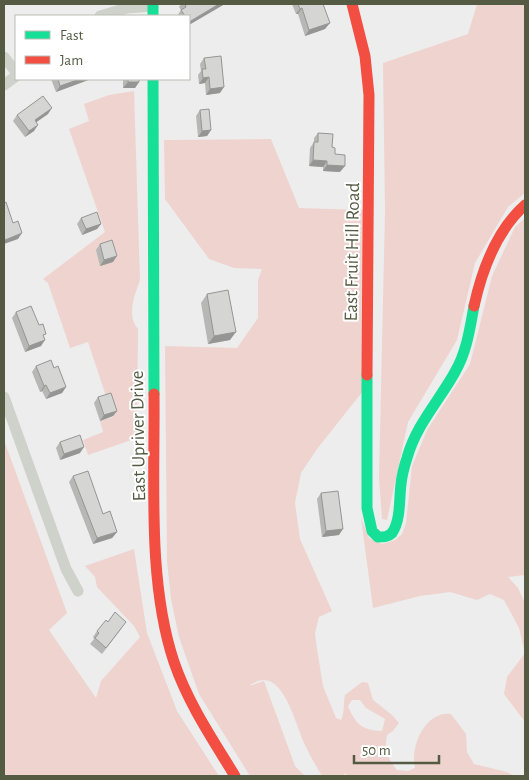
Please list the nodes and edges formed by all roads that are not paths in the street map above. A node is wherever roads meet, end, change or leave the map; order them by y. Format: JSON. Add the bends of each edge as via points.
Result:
{"nodes":[{"id":1,"x":352,"y":4,"type":"edge"},
{"id":2,"x":153,"y":9,"type":"edge"},
{"id":3,"x":103,"y":15,"type":"edge"},
{"id":4,"x":4,"y":56,"type":"edge"},
{"id":5,"x":15,"y":71,"type":"edge"},
{"id":6,"x":15,"y":77,"type":"edge"},
{"id":7,"x":153,"y":80,"type":"edge"},
{"id":8,"x":4,"y":85,"type":"edge"},
{"id":9,"x":525,"y":205,"type":"edge"},
{"id":10,"x":4,"y":397,"type":"edge"},
{"id":11,"x":78,"y":591,"type":"dead end"},
{"id":12,"x":235,"y":776,"type":"edge"}],
"edges":[{"from":1,"to":9,"type":"street","name":"East Fruit Hill Road","via":[[369,72],[366,452],[367,503],[371,530],[376,536],[381,538],[393,533],[409,449],[416,432],[461,360],[468,343],[477,294],[496,245],[508,222]]},
{"from":2,"to":3,"type":"street","via":[[126,8]]},
{"from":4,"to":5,"type":"street"},
{"from":6,"to":8,"type":"street"},
{"from":7,"to":12,"type":"street","name":"East Upriver Drive","via":[[155,559],[167,640],[178,674],[195,712]]},
{"from":10,"to":11,"type":"street","via":[[66,569]]}]}
